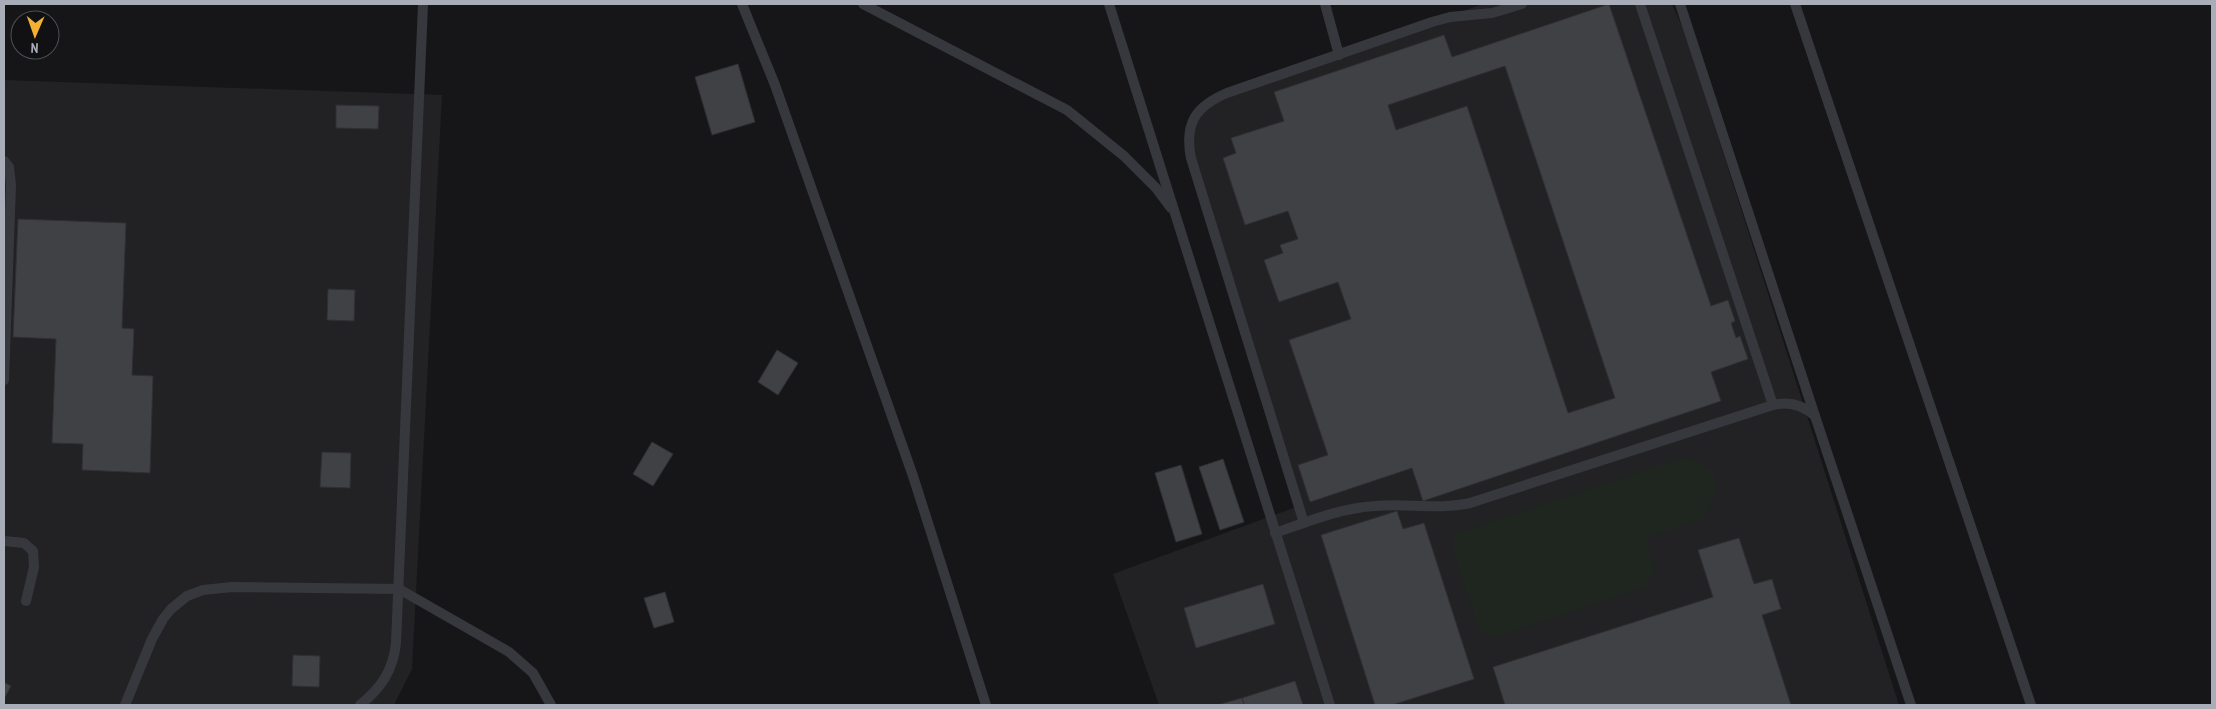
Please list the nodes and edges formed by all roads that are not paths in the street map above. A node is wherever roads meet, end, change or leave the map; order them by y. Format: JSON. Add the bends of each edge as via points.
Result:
{"nodes":[{"id":1,"x":423,"y":4,"type":"edge"},
{"id":2,"x":742,"y":4,"type":"edge"},
{"id":3,"x":863,"y":4,"type":"edge"},
{"id":4,"x":1324,"y":4,"type":"edge"},
{"id":5,"x":1522,"y":4,"type":"edge"},
{"id":6,"x":1640,"y":4,"type":"edge"},
{"id":7,"x":1680,"y":4,"type":"edge"},
{"id":8,"x":1796,"y":4,"type":"edge"},
{"id":9,"x":1112,"y":5,"type":"edge"},
{"id":10,"x":1339,"y":55,"type":"junction"},
{"id":11,"x":4,"y":161,"type":"edge"},
{"id":12,"x":1178,"y":218,"type":"junction"},
{"id":13,"x":4,"y":380,"type":"edge"},
{"id":14,"x":1773,"y":405,"type":"junction"},
{"id":15,"x":1815,"y":416,"type":"junction"},
{"id":16,"x":1304,"y":523,"type":"junction"},
{"id":17,"x":1275,"y":533,"type":"junction"},
{"id":18,"x":4,"y":541,"type":"edge"},
{"id":19,"x":398,"y":589,"type":"junction"},
{"id":20,"x":26,"y":601,"type":"dead end"},
{"id":21,"x":125,"y":705,"type":"edge"},
{"id":22,"x":360,"y":705,"type":"edge"},
{"id":23,"x":552,"y":705,"type":"edge"},
{"id":24,"x":986,"y":705,"type":"edge"},
{"id":25,"x":1330,"y":705,"type":"edge"},
{"id":26,"x":1911,"y":705,"type":"edge"},
{"id":27,"x":2031,"y":705,"type":"edge"}],
"edges":[{"from":1,"to":19,"type":"lane"},
{"from":2,"to":24,"type":"lane","via":[[775,86],[913,476]]},
{"from":3,"to":12,"type":"lane","via":[[1067,110],[1135,166]]},
{"from":4,"to":10,"type":"lane"},
{"from":5,"to":10,"type":"lane","via":[[1492,13],[1441,19]]},
{"from":6,"to":14,"type":"lane"},
{"from":7,"to":15,"type":"lane"},
{"from":8,"to":27,"type":"lane"},
{"from":9,"to":12,"type":"lane","via":[[1157,160]]},
{"from":10,"to":16,"type":"lane","via":[[1216,97],[1198,112],[1188,136],[1191,158]]},
{"from":11,"to":13,"type":"lane","via":[[9,167],[11,185]]},
{"from":12,"to":17,"type":"lane"},
{"from":14,"to":15,"type":"lane","via":[[1795,404]]},
{"from":14,"to":16,"type":"lane","via":[[1470,503],[1446,507],[1372,506]]},
{"from":15,"to":26,"type":"lane"},
{"from":16,"to":17,"type":"lane"},
{"from":17,"to":25,"type":"lane"},
{"from":18,"to":20,"type":"lane","via":[[24,543],[33,551],[34,567]]},
{"from":19,"to":21,"type":"lane","via":[[232,587],[195,593],[178,602],[163,618]]},
{"from":19,"to":22,"type":"lane","via":[[392,666],[383,683]]},
{"from":19,"to":23,"type":"lane","via":[[509,652],[532,674]]}]}
